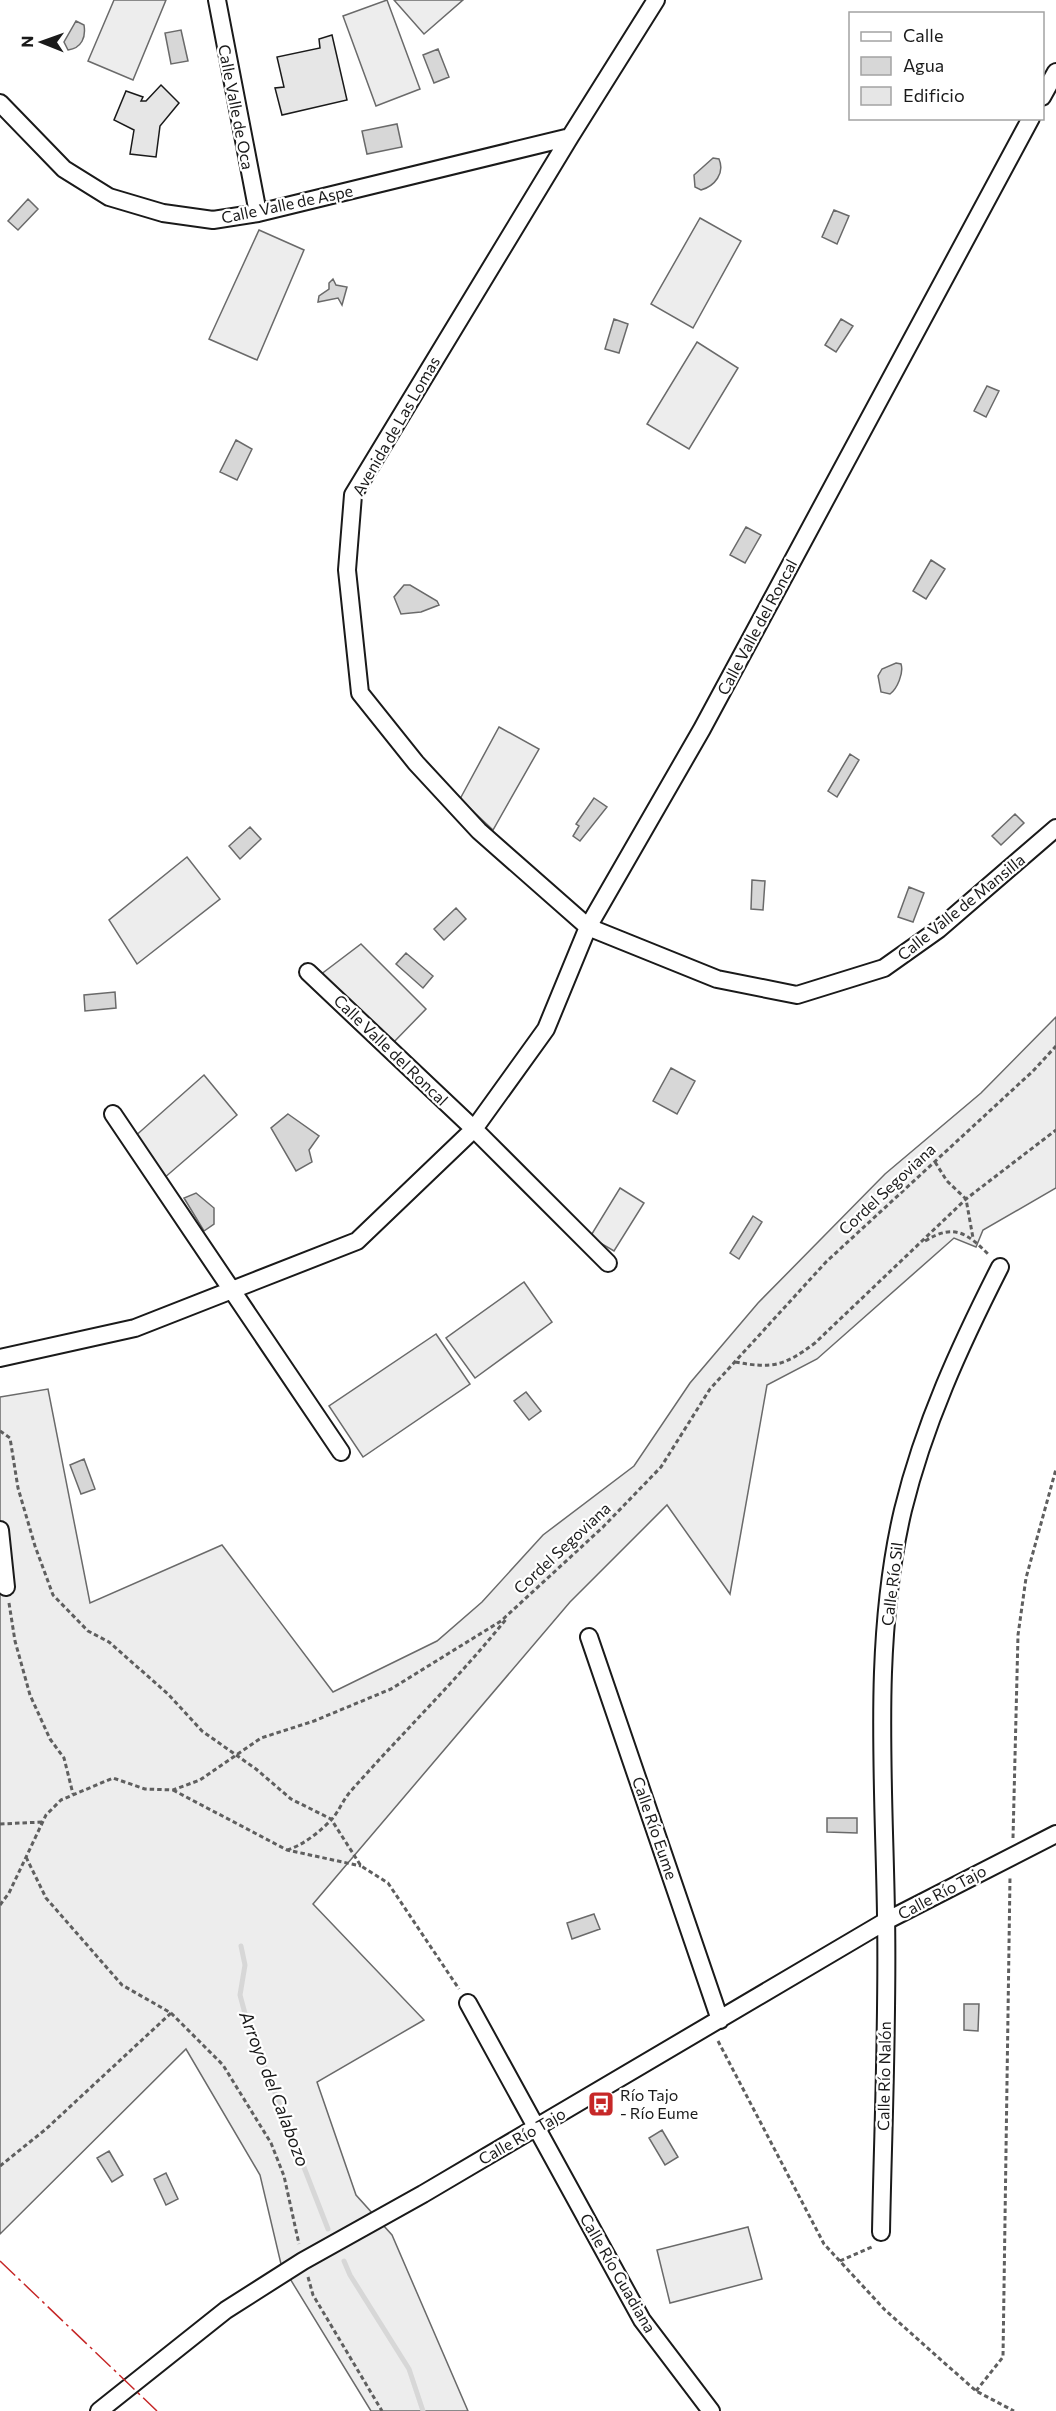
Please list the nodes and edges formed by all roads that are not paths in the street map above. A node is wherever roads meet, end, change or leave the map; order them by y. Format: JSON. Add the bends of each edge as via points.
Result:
{"nodes":[{"id":1,"x":217,"y":0,"type":"edge"},
{"id":2,"x":656,"y":0,"type":"edge"},
{"id":3,"x":1056,"y":72,"type":"edge"},
{"id":4,"x":1044,"y":93,"type":"edge"},
{"id":5,"x":0,"y":103,"type":"edge"},
{"id":6,"x":1030,"y":120,"type":"edge"},
{"id":7,"x":570,"y":137,"type":"junction"},
{"id":8,"x":258,"y":213,"type":"junction"},
{"id":9,"x":1056,"y":828,"type":"edge"},
{"id":10,"x":588,"y":927,"type":"junction"},
{"id":11,"x":308,"y":972,"type":"dead end"},
{"id":12,"x":113,"y":1114,"type":"dead end"},
{"id":13,"x":474,"y":1128,"type":"junction"},
{"id":14,"x":608,"y":1263,"type":"dead end"},
{"id":15,"x":1000,"y":1267,"type":"road end"},
{"id":16,"x":233,"y":1292,"type":"junction"},
{"id":17,"x":0,"y":1358,"type":"edge"},
{"id":18,"x":341,"y":1452,"type":"dead end"},
{"id":19,"x":0,"y":1530,"type":"edge"},
{"id":20,"x":6,"y":1587,"type":"road end"},
{"id":21,"x":589,"y":1637,"type":"dead end"},
{"id":22,"x":1056,"y":1834,"type":"edge"},
{"id":23,"x":886,"y":1921,"type":"junction"},
{"id":24,"x":468,"y":2002,"type":"road end"},
{"id":25,"x":715,"y":2023,"type":"junction"},
{"id":26,"x":536,"y":2127,"type":"junction"},
{"id":27,"x":881,"y":2232,"type":"road end"},
{"id":28,"x":99,"y":2411,"type":"edge"},
{"id":29,"x":711,"y":2411,"type":"edge"}],
"edges":[{"from":1,"to":8,"type":"street","name":"Calle Valle de Oca"},
{"from":2,"to":7,"type":"street","name":"Avenida de Las Lomas"},
{"from":3,"to":4,"type":"street"},
{"from":5,"to":8,"type":"street","name":"Calle Valle de Aspe","via":[[64,169],[109,197],[163,213],[213,220]]},
{"from":6,"to":10,"type":"street","name":"Calle Valle del Roncal","via":[[702,729]]},
{"from":7,"to":8,"type":"street","name":"Calle Valle de Aspe"},
{"from":7,"to":10,"type":"street","name":"Avenida de Las Lomas","via":[[353,495],[347,570],[360,693],[416,763],[479,831]]},
{"from":9,"to":10,"type":"street","name":"Calle Valle de Mansilla","via":[[939,929],[884,968],[797,995],[717,979]]},
{"from":10,"to":13,"type":"street","name":"Calle Valle del Roncal","via":[[546,1029]]},
{"from":11,"to":13,"type":"street","name":"Calle Valle del Roncal"},
{"from":12,"to":16,"type":"street"},
{"from":13,"to":14,"type":"street","name":"Calle Valle del Roncal"},
{"from":13,"to":16,"type":"street","name":"Calle Valle del Roncal","via":[[357,1241]]},
{"from":15,"to":23,"type":"street","name":"Calle Río Sil","via":[[957,1353],[924,1434],[893,1565],[883,1713]]},
{"from":16,"to":17,"type":"street","name":"Calle Valle del Roncal","via":[[135,1328]]},
{"from":16,"to":18,"type":"street"},
{"from":19,"to":20,"type":"street"},
{"from":21,"to":25,"type":"street","name":"Calle Río Eume"},
{"from":22,"to":23,"type":"street","name":"Calle Río Tajo"},
{"from":23,"to":25,"type":"street","name":"Calle Río Tajo"},
{"from":23,"to":27,"type":"street","name":"Calle Río Nalón"},
{"from":24,"to":26,"type":"street","name":"Calle Río Guadiana"},
{"from":25,"to":26,"type":"street","name":"Calle Río Tajo"},
{"from":26,"to":28,"type":"street","name":"Calle Río Tajo","via":[[303,2260],[226,2310]]},
{"from":26,"to":29,"type":"street","name":"Calle Río Guadiana","via":[[642,2320]]}]}
